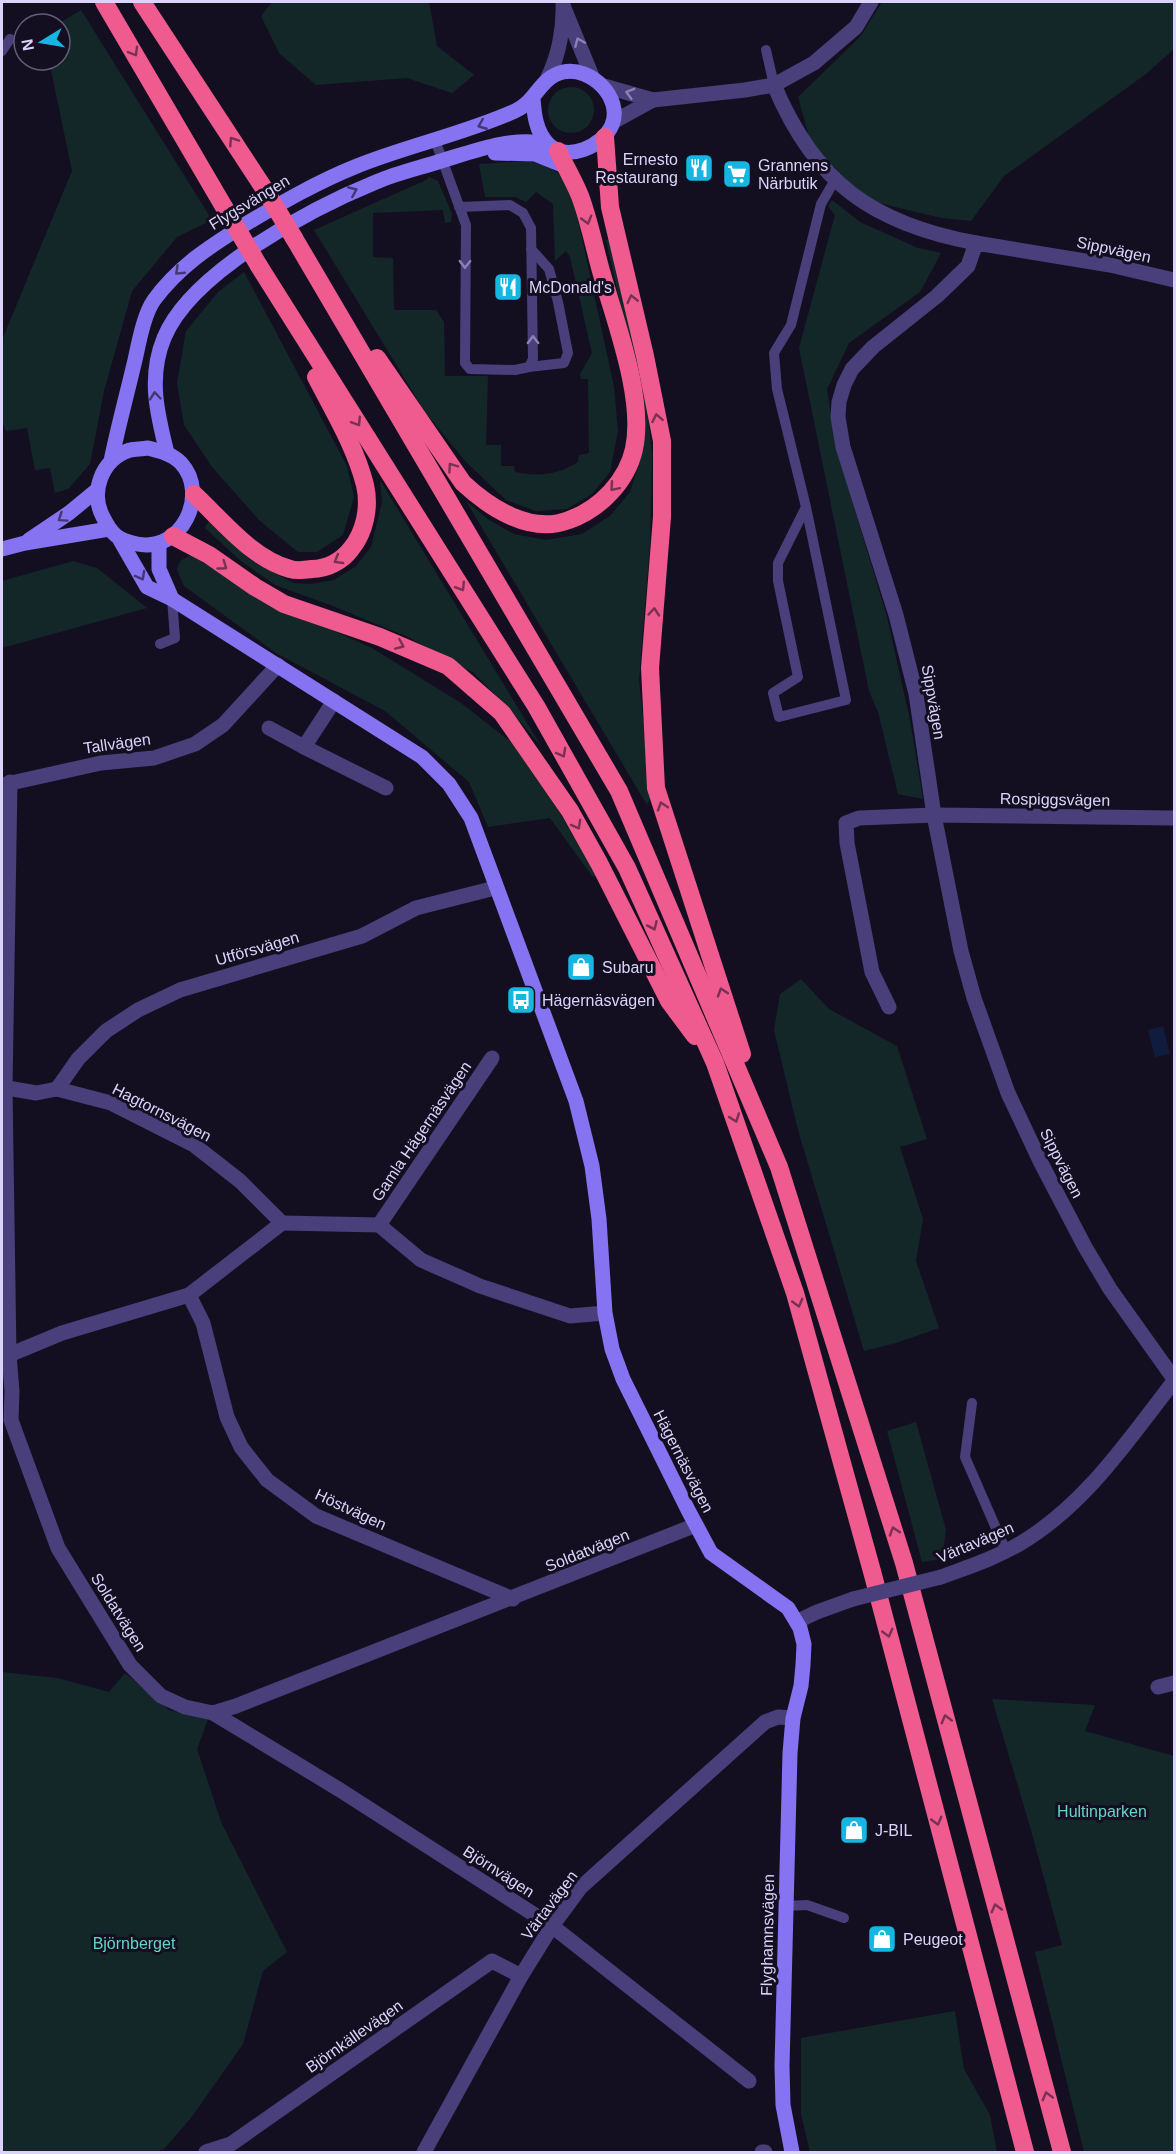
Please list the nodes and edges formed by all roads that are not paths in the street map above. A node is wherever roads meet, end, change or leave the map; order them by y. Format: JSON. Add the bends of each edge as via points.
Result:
{"nodes":[{"id":1,"x":104,"y":2,"type":"edge"},
{"id":2,"x":142,"y":2,"type":"edge"},
{"id":3,"x":871,"y":2,"type":"edge"},
{"id":4,"x":563,"y":5,"type":"edge"},
{"id":5,"x":10,"y":39,"type":"dead end"},
{"id":6,"x":766,"y":50,"type":"dead end"},
{"id":7,"x":2,"y":51,"type":"edge"},
{"id":8,"x":548,"y":77,"type":"junction"},
{"id":9,"x":598,"y":81,"type":"junction"},
{"id":10,"x":774,"y":85,"type":"junction"},
{"id":11,"x":533,"y":98,"type":"junction"},
{"id":12,"x":653,"y":100,"type":"junction"},
{"id":13,"x":609,"y":130,"type":"junction"},
{"id":14,"x":435,"y":140,"type":"junction"},
{"id":15,"x":474,"y":152,"type":"junction"},
{"id":16,"x":557,"y":153,"type":"junction"},
{"id":17,"x":442,"y":161,"type":"junction"},
{"id":18,"x":835,"y":180,"type":"junction"},
{"id":19,"x":459,"y":207,"type":"junction"},
{"id":20,"x":294,"y":238,"type":"junction"},
{"id":21,"x":976,"y":243,"type":"junction"},
{"id":22,"x":531,"y":249,"type":"junction"},
{"id":23,"x":259,"y":266,"type":"junction"},
{"id":24,"x":1174,"y":280,"type":"edge"},
{"id":25,"x":529,"y":367,"type":"junction"},
{"id":26,"x":167,"y":453,"type":"junction"},
{"id":27,"x":111,"y":461,"type":"junction"},
{"id":28,"x":97,"y":490,"type":"junction"},
{"id":29,"x":194,"y":494,"type":"junction"},
{"id":30,"x":806,"y":507,"type":"junction"},
{"id":31,"x":109,"y":529,"type":"junction"},
{"id":32,"x":120,"y":540,"type":"junction"},
{"id":33,"x":166,"y":540,"type":"junction"},
{"id":34,"x":25,"y":543,"type":"junction"},
{"id":35,"x":2,"y":549,"type":"edge"},
{"id":36,"x":172,"y":599,"type":"junction"},
{"id":37,"x":160,"y":644,"type":"dead end"},
{"id":38,"x":278,"y":665,"type":"junction"},
{"id":39,"x":334,"y":701,"type":"junction"},
{"id":40,"x":269,"y":728,"type":"dead end"},
{"id":41,"x":304,"y":747,"type":"junction"},
{"id":42,"x":6,"y":783,"type":"edge"},
{"id":43,"x":386,"y":788,"type":"dead end"},
{"id":44,"x":934,"y":815,"type":"junction"},
{"id":45,"x":1174,"y":818,"type":"edge"},
{"id":46,"x":495,"y":888,"type":"junction"},
{"id":47,"x":889,"y":1007,"type":"dead end"},
{"id":48,"x":492,"y":1058,"type":"dead end"},
{"id":49,"x":715,"y":1063,"type":"junction"},
{"id":50,"x":3,"y":1087,"type":"edge"},
{"id":51,"x":57,"y":1089,"type":"junction"},
{"id":52,"x":779,"y":1167,"type":"junction"},
{"id":53,"x":282,"y":1223,"type":"junction"},
{"id":54,"x":379,"y":1225,"type":"junction"},
{"id":55,"x":189,"y":1295,"type":"junction"},
{"id":56,"x":605,"y":1313,"type":"junction"},
{"id":57,"x":9,"y":1355,"type":"junction"},
{"id":58,"x":1174,"y":1380,"type":"edge"},
{"id":59,"x":972,"y":1403,"type":"dead end"},
{"id":60,"x":6,"y":1422,"type":"edge"},
{"id":61,"x":696,"y":1526,"type":"junction"},
{"id":62,"x":1006,"y":1551,"type":"junction"},
{"id":63,"x":513,"y":1599,"type":"junction"},
{"id":64,"x":798,"y":1621,"type":"junction"},
{"id":65,"x":1174,"y":1683,"type":"edge"},
{"id":66,"x":1158,"y":1687,"type":"dead end"},
{"id":67,"x":213,"y":1713,"type":"junction"},
{"id":68,"x":793,"y":1718,"type":"junction"},
{"id":69,"x":785,"y":1906,"type":"junction"},
{"id":70,"x":844,"y":1918,"type":"dead end"},
{"id":71,"x":552,"y":1926,"type":"junction"},
{"id":72,"x":521,"y":1976,"type":"junction"},
{"id":73,"x":749,"y":2080,"type":"dead end"},
{"id":74,"x":206,"y":2152,"type":"edge"},
{"id":75,"x":424,"y":2152,"type":"edge"},
{"id":76,"x":792,"y":2152,"type":"edge"},
{"id":77,"x":1025,"y":2152,"type":"edge"},
{"id":78,"x":1062,"y":2152,"type":"edge"}],
"edges":[{"from":1,"to":23,"type":"highway","one_way":true,"bridge":true},
{"from":20,"to":2,"type":"highway","one_way":true,"bridge":true},
{"from":3,"to":10,"type":"street","via":[[856,27],[814,63]]},
{"from":4,"to":8,"type":"street","via":[[555,62]]},
{"from":9,"to":4,"type":"street","one_way":true},
{"from":5,"to":7,"type":"lane"},
{"from":6,"to":10,"type":"lane"},
{"from":8,"to":9,"type":"street","via":[[564,71],[583,72]]},
{"from":8,"to":11,"type":"street"},
{"from":12,"to":9,"type":"street","one_way":true},
{"from":9,"to":13,"type":"street","via":[[612,105]]},
{"from":10,"to":12,"type":"street"},
{"from":10,"to":18,"type":"street","via":[[806,147]]},
{"from":11,"to":14,"type":"street","name":"Flygsvängen","one_way":true,"via":[[519,110]]},
{"from":11,"to":16,"type":"street","via":[[538,128]]},
{"from":12,"to":13,"type":"street"},
{"from":13,"to":16,"type":"street","via":[[590,147]]},
{"from":52,"to":13,"type":"highway","one_way":true,"via":[[656,788],[650,668],[662,517],[662,441],[610,207]]},
{"from":14,"to":17,"type":"lane"},
{"from":14,"to":27,"type":"street","name":"Flygsvängen","one_way":true,"via":[[357,166],[296,194],[179,269],[153,302],[144,324]]},
{"from":15,"to":16,"type":"street"},
{"from":15,"to":16,"type":"street","via":[[532,140]]},
{"from":15,"to":17,"type":"street"},
{"from":16,"to":20,"type":"highway","one_way":true,"via":[[580,197],[631,376],[636,419],[634,447],[622,478],[603,500],[582,515],[561,523],[531,522],[504,513],[463,483]]},
{"from":17,"to":19,"type":"lane"},
{"from":26,"to":17,"type":"street","one_way":true,"via":[[157,413],[156,362],[165,336],[192,295],[237,259],[328,202],[378,180]]},
{"from":18,"to":21,"type":"street","via":[[893,220],[939,236]]},
{"from":18,"to":30,"type":"lane","via":[[821,204],[791,325],[774,353],[777,389]]},
{"from":19,"to":22,"type":"lane","via":[[510,205],[523,213],[531,228]]},
{"from":19,"to":25,"type":"lane","one_way":true,"via":[[466,225],[465,363],[470,369]]},
{"from":20,"to":52,"type":"highway","via":[[619,791]]},
{"from":21,"to":24,"type":"street","name":"Sippvägen"},
{"from":21,"to":44,"type":"street","name":"Sippvägen","via":[[968,266],[873,346],[852,369],[844,385],[838,417],[843,447],[907,656]]},
{"from":25,"to":22,"type":"lane","one_way":true,"via":[[533,359]]},
{"from":22,"to":25,"type":"lane","via":[[549,269],[568,353],[564,363]]},
{"from":23,"to":29,"type":"highway","one_way":true,"via":[[354,451],[366,487],[366,513],[360,538],[345,558],[321,569],[291,570],[251,548]]},
{"from":23,"to":49,"type":"highway","one_way":true,"via":[[536,706],[627,868]]},
{"from":26,"to":27,"type":"street","via":[[148,448],[128,451]]},
{"from":26,"to":29,"type":"street","via":[[181,463]]},
{"from":27,"to":28,"type":"street"},
{"from":28,"to":31,"type":"street","via":[[97,506]]},
{"from":28,"to":34,"type":"street","one_way":true},
{"from":29,"to":33,"type":"street","via":[[189,518]]},
{"from":30,"to":30,"type":"lane","via":[[846,700],[779,717],[773,693],[798,677],[778,581],[778,563]]},
{"from":31,"to":32,"type":"street"},
{"from":31,"to":34,"type":"street"},
{"from":32,"to":33,"type":"street","via":[[143,545]]},
{"from":32,"to":36,"type":"street","name":"Hägernäsvägen","one_way":true,"via":[[147,587]]},
{"from":33,"to":36,"type":"street","via":[[159,569]]},
{"from":33,"to":49,"type":"highway","one_way":true,"via":[[209,555],[284,604],[380,637],[448,666],[502,713],[570,812],[669,1001]]},
{"from":34,"to":35,"type":"street"},
{"from":36,"to":37,"type":"lane","via":[[175,638]]},
{"from":36,"to":38,"type":"street","name":"Hägernäsvägen"},
{"from":38,"to":39,"type":"street","name":"Hägernäsvägen"},
{"from":38,"to":42,"type":"street","name":"Tallvägen","via":[[223,725],[195,744],[154,758],[101,763]]},
{"from":39,"to":41,"type":"street"},
{"from":39,"to":46,"type":"street","name":"Hägernäsvägen","via":[[422,757],[449,784],[471,818]]},
{"from":40,"to":41,"type":"street"},
{"from":41,"to":43,"type":"street"},
{"from":42,"to":50,"type":"street","name":"Soldatvägen"},
{"from":44,"to":45,"type":"street","name":"Rospiggsvägen"},
{"from":44,"to":47,"type":"street","name":"Rospiggsvägen","via":[[859,818],[846,823],[872,972]]},
{"from":44,"to":58,"type":"street","name":"Sippvägen","via":[[961,951],[1008,1093],[1094,1263]]},
{"from":46,"to":51,"type":"street","name":"Utförsvägen","via":[[416,909],[362,936],[180,990],[106,1031],[78,1059]]},
{"from":46,"to":56,"type":"street","name":"Hägernäsvägen","via":[[576,1101],[592,1166]]},
{"from":48,"to":54,"type":"street","name":"Gamla Hägernäsvägen"},
{"from":49,"to":77,"type":"highway","one_way":true,"via":[[795,1293]]},
{"from":50,"to":51,"type":"street","name":"Hagtornsvägen","via":[[36,1093]]},
{"from":50,"to":57,"type":"street","name":"Soldatvägen"},
{"from":51,"to":53,"type":"street","name":"Hagtornsvägen","via":[[111,1103],[194,1145],[240,1180]]},
{"from":78,"to":52,"type":"highway","one_way":true,"via":[[904,1563]]},
{"from":53,"to":54,"type":"street","name":"Gamla Hägernäsvägen"},
{"from":53,"to":55,"type":"street"},
{"from":54,"to":56,"type":"street","name":"Gamla Hägernäsvägen","via":[[421,1260],[480,1286],[570,1316]]},
{"from":55,"to":57,"type":"street","via":[[62,1333]]},
{"from":55,"to":63,"type":"street","name":"Höstvägen","via":[[203,1323],[227,1417],[241,1447],[267,1480],[316,1516]]},
{"from":56,"to":61,"type":"street","name":"Hägernäsvägen","via":[[623,1379]]},
{"from":57,"to":60,"type":"street","name":"Soldatvägen","via":[[12,1391]]},
{"from":58,"to":62,"type":"street","name":"Värtavägen","via":[[1085,1491],[1055,1519]]},
{"from":59,"to":62,"type":"lane","via":[[965,1457]]},
{"from":60,"to":67,"type":"street","name":"Soldatvägen","via":[[58,1548],[130,1665],[161,1695],[185,1707]]},
{"from":61,"to":63,"type":"street","name":"Soldatvägen"},
{"from":61,"to":64,"type":"street","name":"Hägernäsvägen","via":[[711,1553],[788,1608]]},
{"from":62,"to":64,"type":"street","name":"Värtavägen","bridge":true,"via":[[941,1577],[853,1599]]},
{"from":63,"to":67,"type":"street","name":"Soldatvägen"},
{"from":64,"to":68,"type":"street","via":[[804,1644],[803,1665]]},
{"from":65,"to":66,"type":"street"},
{"from":67,"to":71,"type":"street","name":"Björnvägen"},
{"from":68,"to":69,"type":"street","name":"Flyghamnsvägen"},
{"from":68,"to":71,"type":"street","name":"Värtavägen","via":[[778,1717],[765,1722],[580,1888]]},
{"from":69,"to":70,"type":"lane","via":[[807,1905]]},
{"from":69,"to":76,"type":"street","name":"Flyghamnsvägen","via":[[783,2105]]},
{"from":71,"to":72,"type":"street","name":"Värtavägen"},
{"from":71,"to":73,"type":"street","name":"Björnvägen"},
{"from":72,"to":74,"type":"street","name":"Björnkällevägen","via":[[492,1961],[231,2144]]},
{"from":72,"to":75,"type":"street","name":"Värtavägen"}]}
